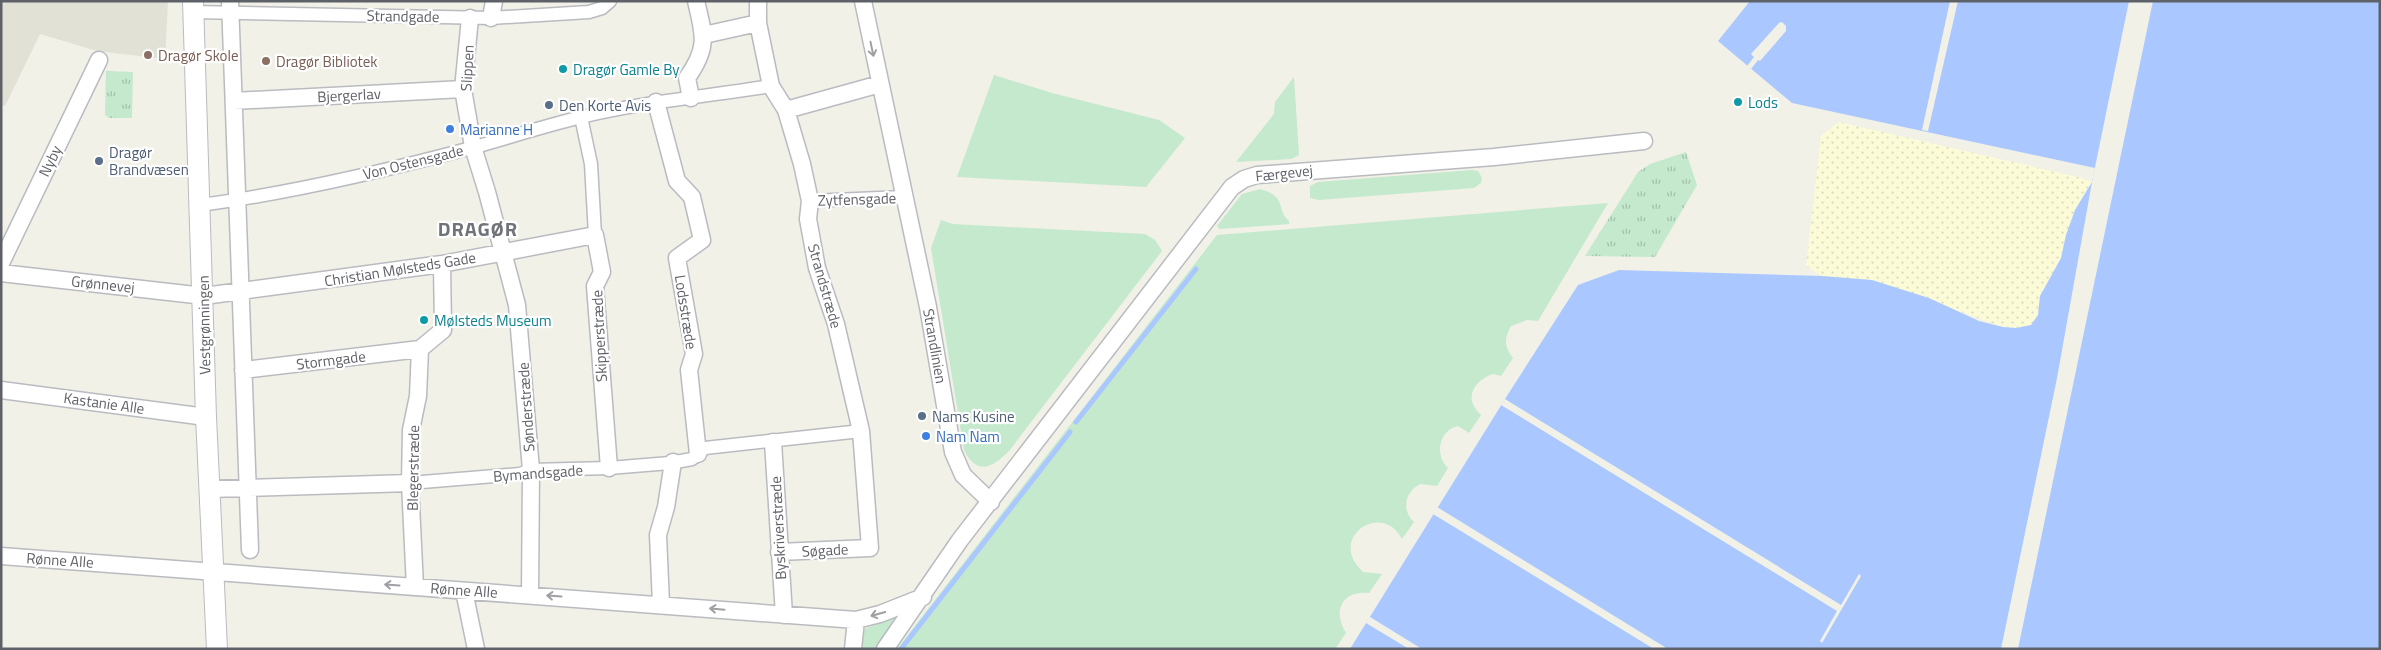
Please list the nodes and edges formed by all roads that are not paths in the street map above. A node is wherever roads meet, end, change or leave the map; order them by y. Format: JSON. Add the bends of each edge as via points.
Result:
{"nodes":[{"id":1,"x":494,"y":1,"type":"edge"},
{"id":2,"x":610,"y":1,"type":"edge"},
{"id":3,"x":696,"y":1,"type":"edge"},
{"id":4,"x":758,"y":1,"type":"edge"},
{"id":5,"x":863,"y":1,"type":"edge"},
{"id":6,"x":193,"y":7,"type":"edge"},
{"id":7,"x":230,"y":7,"type":"edge"},
{"id":8,"x":470,"y":18,"type":"junction"},
{"id":9,"x":491,"y":18,"type":"junction"},
{"id":10,"x":758,"y":23,"type":"junction"},
{"id":11,"x":704,"y":35,"type":"junction"},
{"id":12,"x":99,"y":60,"type":"dead end"},
{"id":13,"x":880,"y":84,"type":"junction"},
{"id":14,"x":771,"y":86,"type":"junction"},
{"id":15,"x":464,"y":89,"type":"junction"},
{"id":16,"x":691,"y":98,"type":"junction"},
{"id":17,"x":234,"y":101,"type":"junction"},
{"id":18,"x":656,"y":102,"type":"junction"},
{"id":19,"x":786,"y":110,"type":"junction"},
{"id":20,"x":581,"y":117,"type":"junction"},
{"id":21,"x":1644,"y":142,"type":"dead end"},
{"id":22,"x":473,"y":147,"type":"junction"},
{"id":23,"x":904,"y":197,"type":"junction"},
{"id":24,"x":238,"y":200,"type":"junction"},
{"id":25,"x":810,"y":201,"type":"junction"},
{"id":26,"x":200,"y":205,"type":"junction"},
{"id":27,"x":595,"y":235,"type":"junction"},
{"id":28,"x":502,"y":252,"type":"junction"},
{"id":29,"x":1,"y":263,"type":"edge"},
{"id":30,"x":442,"y":264,"type":"junction"},
{"id":31,"x":1,"y":273,"type":"edge"},
{"id":32,"x":239,"y":292,"type":"junction"},
{"id":33,"x":204,"y":296,"type":"junction"},
{"id":34,"x":420,"y":349,"type":"junction"},
{"id":35,"x":243,"y":370,"type":"junction"},
{"id":36,"x":1,"y":390,"type":"edge"},
{"id":37,"x":206,"y":417,"type":"junction"},
{"id":38,"x":861,"y":431,"type":"junction"},
{"id":39,"x":773,"y":442,"type":"junction"},
{"id":40,"x":698,"y":454,"type":"junction"},
{"id":41,"x":673,"y":462,"type":"junction"},
{"id":42,"x":609,"y":468,"type":"junction"},
{"id":43,"x":531,"y":470,"type":"junction"},
{"id":44,"x":410,"y":483,"type":"junction"},
{"id":45,"x":248,"y":488,"type":"junction"},
{"id":46,"x":210,"y":489,"type":"junction"},
{"id":47,"x":991,"y":502,"type":"junction"},
{"id":48,"x":870,"y":548,"type":"joint"},
{"id":49,"x":250,"y":550,"type":"dead end"},
{"id":50,"x":779,"y":552,"type":"junction"},
{"id":51,"x":1,"y":556,"type":"edge"},
{"id":52,"x":213,"y":572,"type":"junction"},
{"id":53,"x":415,"y":587,"type":"junction"},
{"id":54,"x":464,"y":591,"type":"junction"},
{"id":55,"x":530,"y":595,"type":"junction"},
{"id":56,"x":923,"y":597,"type":"junction"},
{"id":57,"x":661,"y":604,"type":"junction"},
{"id":58,"x":784,"y":615,"type":"junction"},
{"id":59,"x":856,"y":620,"type":"junction"},
{"id":60,"x":217,"y":649,"type":"edge"},
{"id":61,"x":476,"y":649,"type":"edge"},
{"id":62,"x":853,"y":649,"type":"edge"},
{"id":63,"x":885,"y":649,"type":"edge"}],
"edges":[{"from":1,"to":9,"type":"street"},
{"from":2,"to":9,"type":"street","name":"Strandgade","via":[[589,12]]},
{"from":3,"to":11,"type":"street"},
{"from":4,"to":10,"type":"street","name":"Strandstræde"},
{"from":5,"to":13,"type":"street","name":"Strandlinien","one_way":true},
{"from":6,"to":7,"type":"street","name":"Strandgade"},
{"from":6,"to":26,"type":"street","name":"Vestgrønningen"},
{"from":7,"to":8,"type":"street","name":"Strandgade"},
{"from":7,"to":17,"type":"street"},
{"from":8,"to":9,"type":"street","name":"Strandgade"},
{"from":8,"to":15,"type":"street","name":"Slippen"},
{"from":10,"to":11,"type":"street"},
{"from":10,"to":14,"type":"street","name":"Strandstræde"},
{"from":11,"to":16,"type":"street","via":[[700,60],[687,78]]},
{"from":12,"to":29,"type":"street","name":"Nyby"},
{"from":13,"to":19,"type":"street"},
{"from":13,"to":23,"type":"street","name":"Strandlinien"},
{"from":14,"to":16,"type":"street","name":"Von Ostensgade"},
{"from":14,"to":19,"type":"street","name":"Strandstræde"},
{"from":15,"to":17,"type":"street","name":"Bjergerlav"},
{"from":15,"to":22,"type":"street","name":"Slippen"},
{"from":16,"to":18,"type":"street","name":"Von Ostensgade"},
{"from":17,"to":24,"type":"street"},
{"from":18,"to":20,"type":"street","name":"Von Ostensgade"},
{"from":18,"to":40,"type":"street","name":"Lodsstræde","via":[[677,181],[692,197],[702,240],[677,258],[694,354],[689,370]]},
{"from":19,"to":25,"type":"street","name":"Strandstræde"},
{"from":20,"to":22,"type":"street","name":"Von Ostensgade"},
{"from":20,"to":27,"type":"street","name":"Skipperstræde","via":[[590,164]]},
{"from":21,"to":47,"type":"street","name":"Færgevej","via":[[1257,175],[1244,179],[1232,187]]},
{"from":22,"to":24,"type":"street","name":"Von Ostensgade","via":[[325,183]]},
{"from":22,"to":28,"type":"street","name":"Slippen"},
{"from":23,"to":25,"type":"street","name":"Zytfensgade"},
{"from":23,"to":47,"type":"street","name":"Strandlinien","via":[[928,307],[953,452],[963,475]]},
{"from":24,"to":26,"type":"street","name":"Von Ostensgade"},
{"from":24,"to":32,"type":"street"},
{"from":25,"to":38,"type":"street","name":"Strandstræde","via":[[808,219],[817,268],[836,324]]},
{"from":26,"to":33,"type":"street","name":"Vestgrønningen"},
{"from":27,"to":28,"type":"street","name":"Christian Mølsteds Gade"},
{"from":27,"to":42,"type":"street","name":"Skipperstræde","via":[[602,272],[594,286]]},
{"from":28,"to":30,"type":"street","name":"Christian Mølsteds Gade"},
{"from":28,"to":43,"type":"street","name":"Sønderstræde","via":[[517,305]]},
{"from":30,"to":32,"type":"street","name":"Christian Mølsteds Gade"},
{"from":30,"to":34,"type":"street","via":[[443,330]]},
{"from":31,"to":33,"type":"street","name":"Grønnevej"},
{"from":32,"to":33,"type":"street","name":"Christian Mølsteds Gade"},
{"from":32,"to":35,"type":"street"},
{"from":33,"to":37,"type":"street","name":"Vestgrønningen"},
{"from":34,"to":35,"type":"street","name":"Stormgade"},
{"from":34,"to":44,"type":"street","name":"Blegerstræde","via":[[418,396],[411,430]]},
{"from":35,"to":45,"type":"street"},
{"from":36,"to":37,"type":"street","name":"Kastanie Alle"},
{"from":37,"to":46,"type":"street","name":"Vestgrønningen"},
{"from":38,"to":39,"type":"street","name":"Bymandsgade"},
{"from":38,"to":48,"type":"street","name":"Strandstræde"},
{"from":39,"to":40,"type":"street","name":"Bymandsgade","via":[[705,448]]},
{"from":39,"to":50,"type":"street","name":"Byskriverstræde"},
{"from":40,"to":41,"type":"street","name":"Bymandsgade","via":[[692,459]]},
{"from":41,"to":42,"type":"street","name":"Bymandsgade"},
{"from":41,"to":57,"type":"street","via":[[658,535]]},
{"from":42,"to":43,"type":"street","name":"Bymandsgade"},
{"from":43,"to":44,"type":"street","name":"Bymandsgade","via":[[520,474]]},
{"from":43,"to":55,"type":"street","name":"Sønderstræde"},
{"from":44,"to":45,"type":"street","name":"Bymandsgade"},
{"from":44,"to":53,"type":"street","name":"Blegerstræde"},
{"from":45,"to":46,"type":"street","name":"Bymandsgade"},
{"from":45,"to":49,"type":"street"},
{"from":46,"to":52,"type":"street","name":"Vestgrønningen"},
{"from":47,"to":56,"type":"street","via":[[960,540]]},
{"from":48,"to":50,"type":"street","name":"Søgade"},
{"from":50,"to":58,"type":"street","name":"Byskriverstræde"},
{"from":51,"to":52,"type":"street","name":"Rønne Alle"},
{"from":53,"to":52,"type":"street","name":"Rønne Alle","one_way":true},
{"from":52,"to":60,"type":"street","name":"Vestgrønningen"},
{"from":53,"to":54,"type":"street","name":"Rønne Alle"},
{"from":54,"to":55,"type":"street","name":"Rønne Alle"},
{"from":54,"to":61,"type":"street"},
{"from":57,"to":55,"type":"street","name":"Rønne Alle","one_way":true},
{"from":56,"to":59,"type":"street","name":"Rønne Alle","one_way":true},
{"from":56,"to":63,"type":"street"},
{"from":58,"to":57,"type":"street","name":"Rønne Alle","one_way":true},
{"from":58,"to":59,"type":"street","name":"Rønne Alle"},
{"from":59,"to":62,"type":"street"}]}
